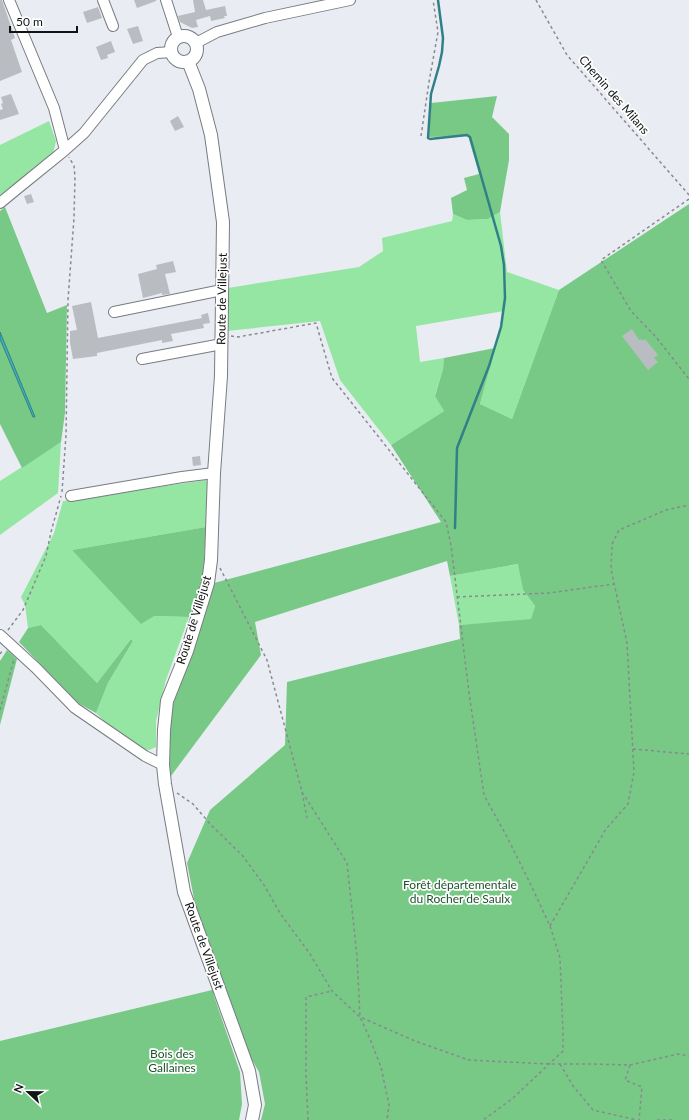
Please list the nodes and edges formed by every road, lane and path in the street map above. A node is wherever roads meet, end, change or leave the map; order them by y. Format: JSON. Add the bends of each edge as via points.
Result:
{"nodes":[{"id":1,"x":9,"y":0,"type":"edge"},
{"id":2,"x":104,"y":0,"type":"edge"},
{"id":3,"x":166,"y":0,"type":"edge"},
{"id":4,"x":350,"y":0,"type":"edge"},
{"id":5,"x":433,"y":0,"type":"edge"},
{"id":6,"x":536,"y":0,"type":"edge"},
{"id":7,"x":113,"y":26,"type":"dead end"},
{"id":8,"x":178,"y":37,"type":"junction"},
{"id":9,"x":196,"y":43,"type":"junction"},
{"id":10,"x":172,"y":52,"type":"junction"},
{"id":11,"x":188,"y":61,"type":"junction"},
{"id":12,"x":421,"y":136,"type":"dead end"},
{"id":13,"x":65,"y":150,"type":"junction"},
{"id":14,"x":689,"y":195,"type":"edge"},
{"id":15,"x":689,"y":199,"type":"edge"},
{"id":16,"x":0,"y":203,"type":"edge"},
{"id":17,"x":222,"y":290,"type":"junction"},
{"id":18,"x":114,"y":312,"type":"dead end"},
{"id":19,"x":222,"y":339,"type":"junction"},
{"id":20,"x":142,"y":359,"type":"dead end"},
{"id":21,"x":689,"y":379,"type":"edge"},
{"id":22,"x":214,"y":473,"type":"junction"},
{"id":23,"x":70,"y":496,"type":"dead end"},
{"id":24,"x":689,"y":505,"type":"edge"},
{"id":25,"x":211,"y":560,"type":"junction"},
{"id":26,"x":614,"y":584,"type":"junction"},
{"id":27,"x":457,"y":597,"type":"junction"},
{"id":28,"x":2,"y":636,"type":"edge"},
{"id":29,"x":16,"y":649,"type":"junction"},
{"id":30,"x":0,"y":710,"type":"edge"},
{"id":31,"x":633,"y":749,"type":"junction"},
{"id":32,"x":689,"y":754,"type":"edge"},
{"id":33,"x":163,"y":765,"type":"junction"},
{"id":34,"x":165,"y":784,"type":"junction"},
{"id":35,"x":302,"y":792,"type":"junction"},
{"id":36,"x":307,"y":818,"type":"dead end"},
{"id":37,"x":550,"y":926,"type":"junction"},
{"id":38,"x":332,"y":991,"type":"junction"},
{"id":39,"x":360,"y":1017,"type":"junction"},
{"id":40,"x":689,"y":1056,"type":"edge"},
{"id":41,"x":549,"y":1064,"type":"junction"},
{"id":42,"x":560,"y":1064,"type":"junction"},
{"id":43,"x":630,"y":1065,"type":"junction"},
{"id":44,"x":252,"y":1120,"type":"edge"},
{"id":45,"x":308,"y":1120,"type":"edge"},
{"id":46,"x":387,"y":1120,"type":"edge"},
{"id":47,"x":483,"y":1120,"type":"edge"},
{"id":48,"x":638,"y":1120,"type":"edge"},
{"id":49,"x":657,"y":1120,"type":"edge"},
{"id":50,"x":673,"y":1120,"type":"edge"}],
"edges":[{"from":1,"to":13,"type":"street","via":[[54,108]]},
{"from":2,"to":7,"type":"street"},
{"from":3,"to":8,"type":"street"},
{"from":4,"to":9,"type":"street","via":[[265,18],[217,32]]},
{"from":5,"to":12,"type":"path","via":[[438,32]]},
{"from":6,"to":14,"type":"path","name":"Chemin des Milans","via":[[567,55]]},
{"from":8,"to":9,"type":"main road","via":[[188,36]]},
{"from":8,"to":10,"type":"main road","via":[[172,44]]},
{"from":9,"to":11,"type":"main road","via":[[197,52]]},
{"from":10,"to":11,"type":"main road","via":[[179,60]]},
{"from":10,"to":13,"type":"street","via":[[157,53],[144,60],[84,133]]},
{"from":11,"to":17,"type":"main road","name":"Route de Villejust","via":[[199,89],[211,134],[223,222]]},
{"from":13,"to":16,"type":"street"},
{"from":13,"to":28,"type":"path","via":[[74,166],[75,177],[62,493],[46,556],[22,610]]},
{"from":15,"to":21,"type":"path","via":[[601,260],[631,311],[656,337]]},
{"from":17,"to":18,"type":"street"},
{"from":17,"to":19,"type":"main road","name":"Route de Villejust"},
{"from":19,"to":20,"type":"street"},
{"from":19,"to":22,"type":"main road","name":"Route de Villejust"},
{"from":19,"to":27,"type":"path","via":[[316,323],[332,378],[446,522]]},
{"from":22,"to":23,"type":"street"},
{"from":22,"to":25,"type":"main road","name":"Route de Villejust"},
{"from":24,"to":26,"type":"path","via":[[666,510],[620,530],[612,544],[611,569]]},
{"from":25,"to":33,"type":"main road","name":"Route de Villejust","via":[[204,599],[167,701]]},
{"from":25,"to":35,"type":"path","via":[[221,569],[267,660]]},
{"from":26,"to":27,"type":"path","via":[[549,593]]},
{"from":26,"to":31,"type":"path","via":[[627,643]]},
{"from":27,"to":37,"type":"path","via":[[484,795]]},
{"from":28,"to":29,"type":"street"},
{"from":29,"to":30,"type":"path"},
{"from":29,"to":33,"type":"street","via":[[75,708],[145,756]]},
{"from":31,"to":32,"type":"path"},
{"from":31,"to":37,"type":"path","via":[[634,772],[628,804],[606,829]]},
{"from":33,"to":34,"type":"main road","name":"Route de Villejust"},
{"from":34,"to":38,"type":"path","via":[[193,804],[242,855],[310,954]]},
{"from":34,"to":44,"type":"main road","name":"Route de Villejust","via":[[184,892],[249,1071],[255,1105]]},
{"from":35,"to":36,"type":"path"},
{"from":35,"to":39,"type":"path","via":[[347,864],[357,956]]},
{"from":37,"to":41,"type":"path","via":[[560,958],[563,1051]]},
{"from":38,"to":39,"type":"path"},
{"from":38,"to":45,"type":"path","via":[[306,996]]},
{"from":39,"to":41,"type":"path","via":[[415,1041],[469,1060]]},
{"from":39,"to":46,"type":"path","via":[[381,1067],[389,1105]]},
{"from":40,"to":43,"type":"path","via":[[678,1054]]},
{"from":41,"to":42,"type":"path"},
{"from":41,"to":47,"type":"path","via":[[512,1099]]},
{"from":42,"to":43,"type":"path"},
{"from":42,"to":48,"type":"path","via":[[572,1086],[593,1110]]},
{"from":43,"to":48,"type":"path","via":[[626,1080],[642,1087]]},
{"from":49,"to":50,"type":"path"}]}
